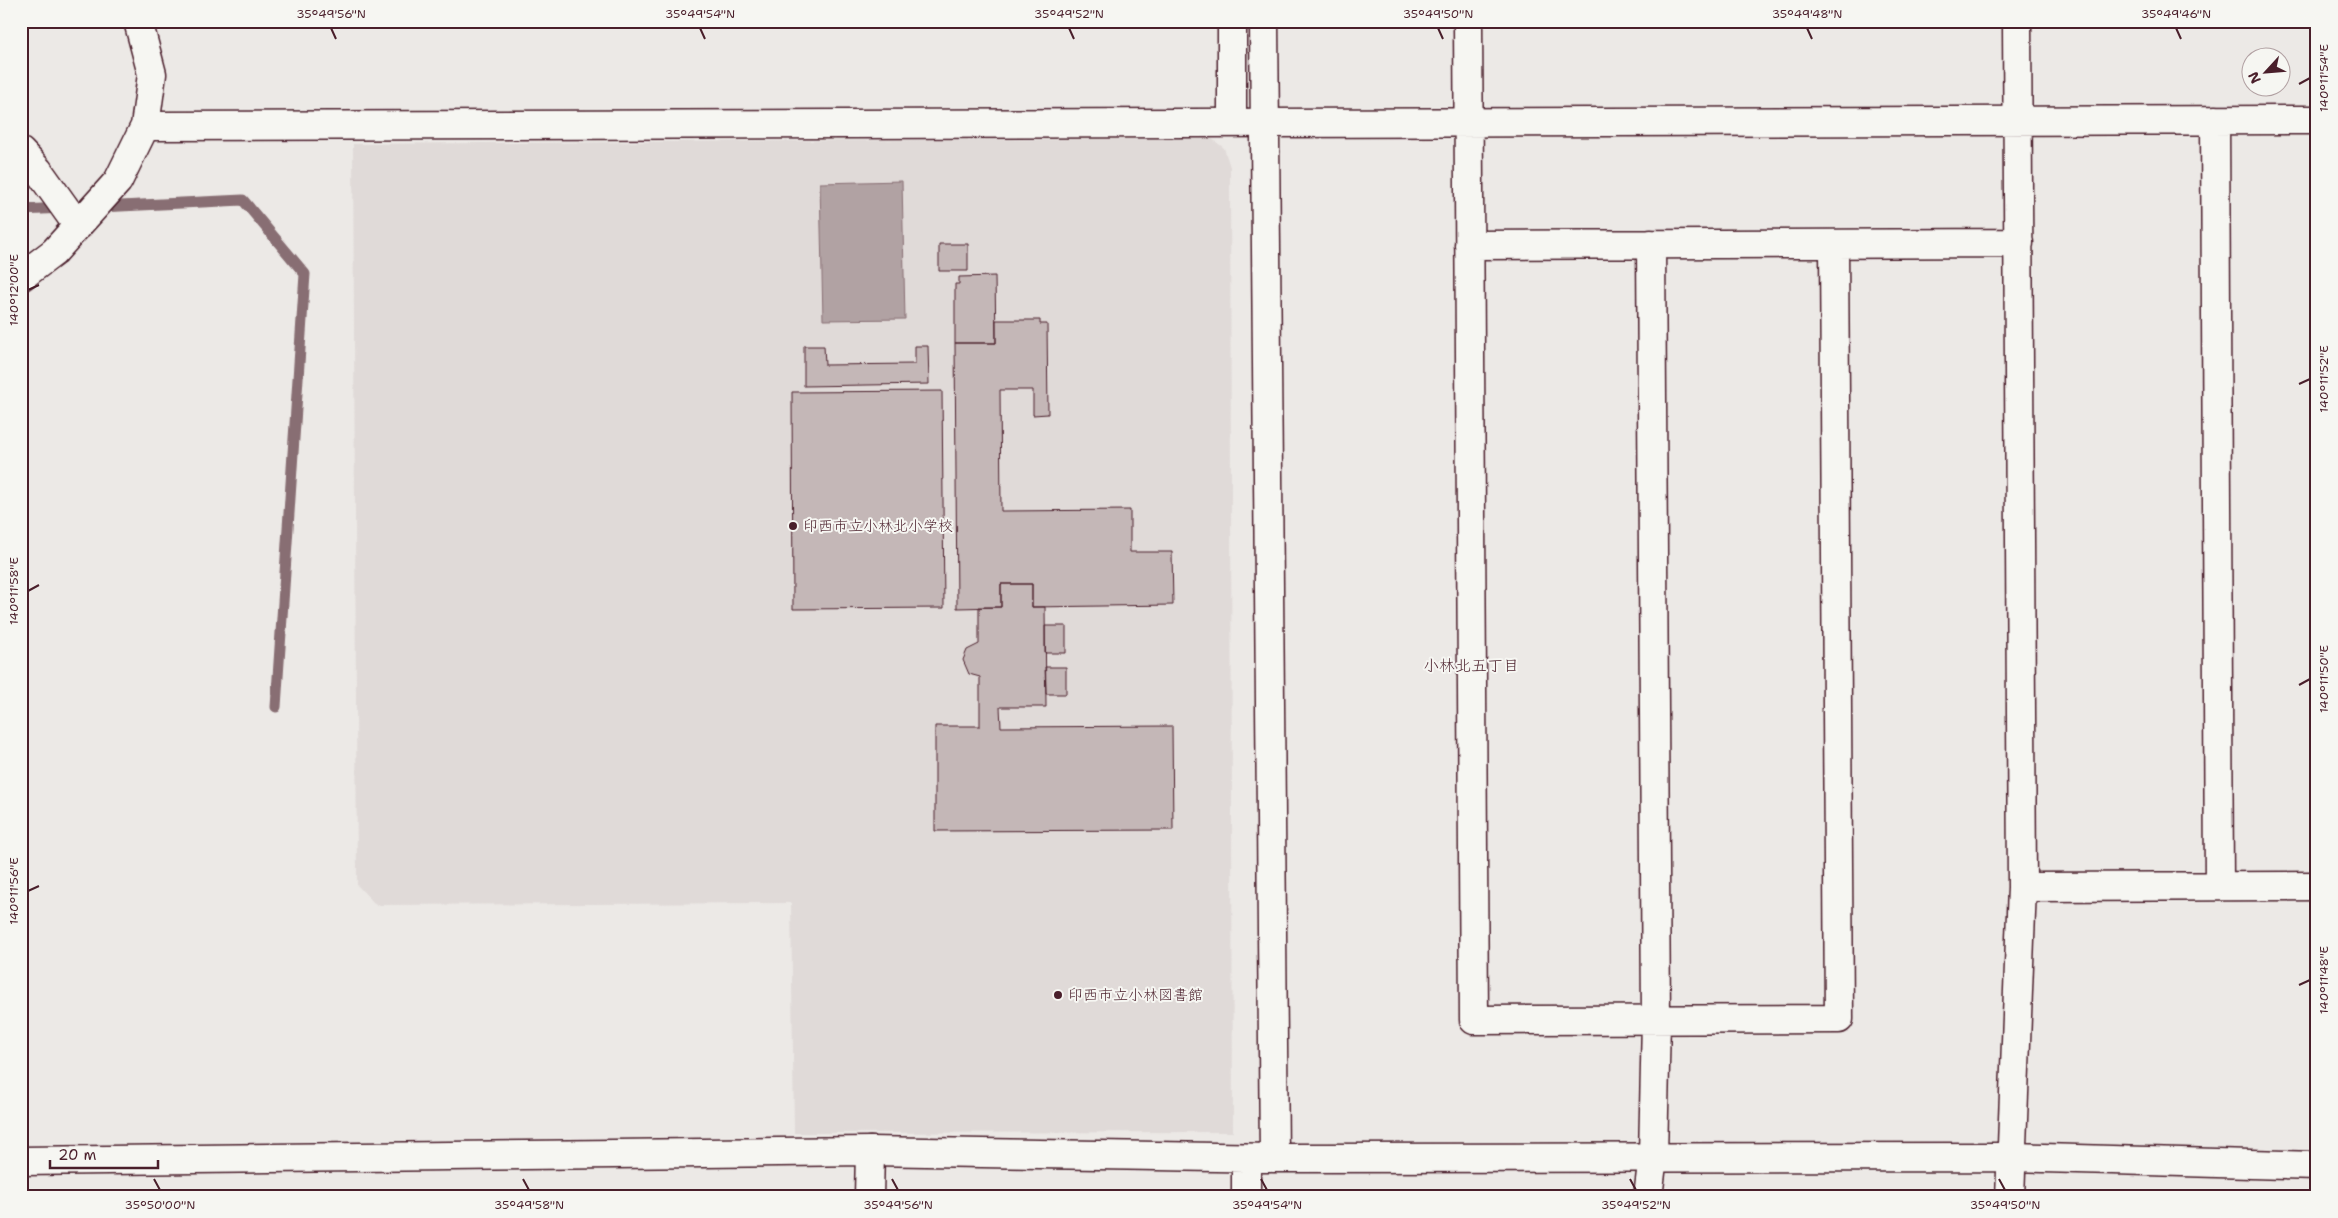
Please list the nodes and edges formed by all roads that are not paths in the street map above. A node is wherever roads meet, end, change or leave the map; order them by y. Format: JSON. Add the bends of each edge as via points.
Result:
{"nodes":[{"id":1,"x":138,"y":21,"type":"edge"},
{"id":2,"x":1232,"y":21,"type":"edge"},
{"id":3,"x":1264,"y":21,"type":"edge"},
{"id":4,"x":1468,"y":21,"type":"edge"},
{"id":5,"x":2017,"y":21,"type":"edge"},
{"id":6,"x":2214,"y":120,"type":"junction"},
{"id":7,"x":2317,"y":120,"type":"edge"},
{"id":8,"x":2018,"y":121,"type":"junction"},
{"id":9,"x":1232,"y":123,"type":"junction"},
{"id":10,"x":1265,"y":123,"type":"junction"},
{"id":11,"x":1469,"y":123,"type":"junction"},
{"id":12,"x":145,"y":126,"type":"junction"},
{"id":13,"x":21,"y":152,"type":"edge"},
{"id":14,"x":78,"y":226,"type":"junction"},
{"id":15,"x":2019,"y":243,"type":"junction"},
{"id":16,"x":1651,"y":244,"type":"junction"},
{"id":17,"x":1834,"y":244,"type":"junction"},
{"id":18,"x":1470,"y":245,"type":"junction"},
{"id":19,"x":21,"y":277,"type":"edge"},
{"id":20,"x":2219,"y":886,"type":"junction"},
{"id":21,"x":2317,"y":886,"type":"edge"},
{"id":22,"x":2022,"y":887,"type":"junction"},
{"id":23,"x":1656,"y":1020,"type":"junction"},
{"id":24,"x":870,"y":1151,"type":"junction"},
{"id":25,"x":1653,"y":1156,"type":"junction"},
{"id":26,"x":2011,"y":1157,"type":"junction"},
{"id":27,"x":1246,"y":1158,"type":"junction"},
{"id":28,"x":1274,"y":1158,"type":"junction"},
{"id":29,"x":21,"y":1160,"type":"edge"},
{"id":30,"x":2317,"y":1166,"type":"edge"},
{"id":31,"x":869,"y":1197,"type":"edge"},
{"id":32,"x":1246,"y":1197,"type":"edge"},
{"id":33,"x":1648,"y":1197,"type":"edge"},
{"id":34,"x":2010,"y":1197,"type":"edge"}],
"edges":[{"from":1,"to":12,"type":"street","via":[[152,74]]},
{"from":2,"to":9,"type":"street"},
{"from":3,"to":10,"type":"street"},
{"from":4,"to":11,"type":"street"},
{"from":5,"to":8,"type":"street"},
{"from":6,"to":7,"type":"street"},
{"from":6,"to":8,"type":"street"},
{"from":6,"to":20,"type":"street"},
{"from":8,"to":11,"type":"street"},
{"from":8,"to":15,"type":"street"},
{"from":9,"to":10,"type":"street"},
{"from":9,"to":12,"type":"street"},
{"from":10,"to":11,"type":"street"},
{"from":10,"to":28,"type":"street"},
{"from":11,"to":18,"type":"street"},
{"from":12,"to":14,"type":"street","via":[[118,181]]},
{"from":13,"to":14,"type":"street"},
{"from":14,"to":19,"type":"street","via":[[54,252]]},
{"from":15,"to":17,"type":"street"},
{"from":15,"to":22,"type":"street"},
{"from":16,"to":17,"type":"street"},
{"from":16,"to":18,"type":"street"},
{"from":16,"to":23,"type":"street"},
{"from":17,"to":23,"type":"street","via":[[1839,1019]]},
{"from":18,"to":23,"type":"street","via":[[1474,1020]]},
{"from":20,"to":21,"type":"street"},
{"from":20,"to":22,"type":"street"},
{"from":22,"to":26,"type":"street"},
{"from":23,"to":25,"type":"street"},
{"from":24,"to":27,"type":"street"},
{"from":24,"to":29,"type":"street"},
{"from":24,"to":31,"type":"street"},
{"from":25,"to":26,"type":"street"},
{"from":25,"to":28,"type":"street"},
{"from":25,"to":33,"type":"street"},
{"from":26,"to":30,"type":"street"},
{"from":26,"to":34,"type":"street"},
{"from":27,"to":28,"type":"street"},
{"from":27,"to":32,"type":"street"}]}
